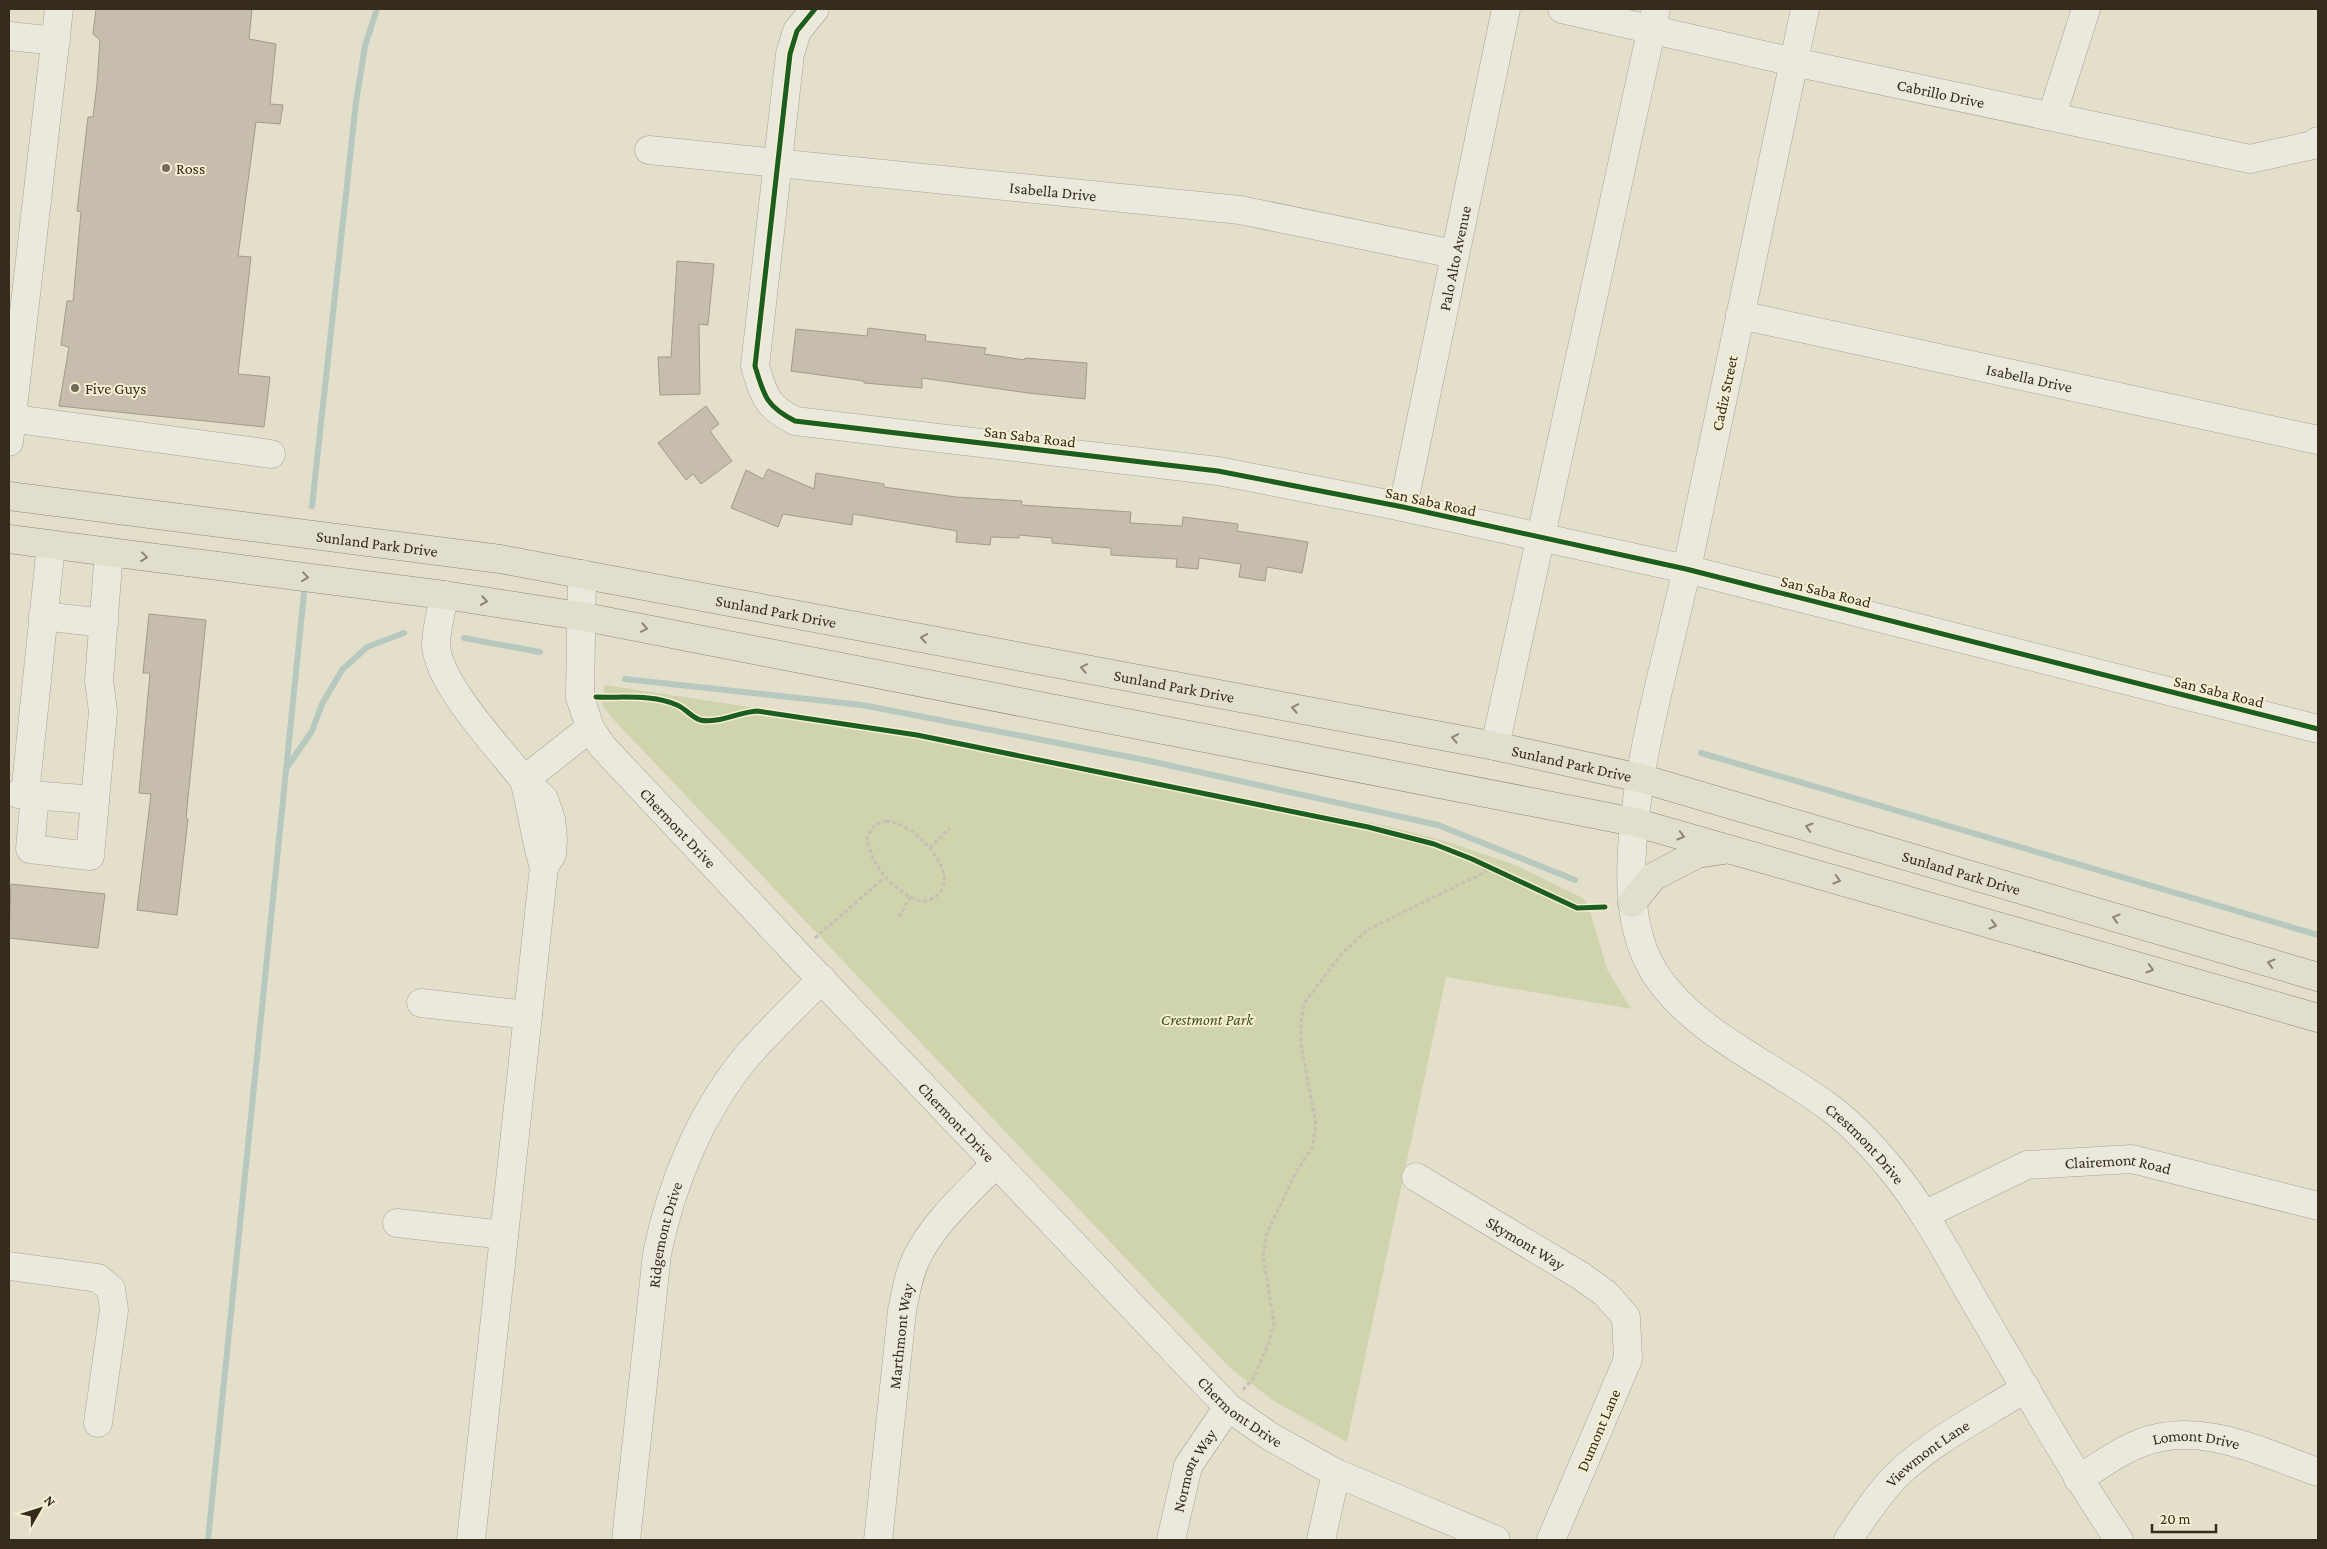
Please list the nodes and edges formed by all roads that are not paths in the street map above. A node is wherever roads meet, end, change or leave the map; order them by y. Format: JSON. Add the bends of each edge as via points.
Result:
{"nodes":[{"id":1,"x":58,"y":9,"type":"edge"},
{"id":2,"x":815,"y":9,"type":"edge"},
{"id":3,"x":1506,"y":9,"type":"edge"},
{"id":4,"x":1562,"y":9,"type":"edge"},
{"id":5,"x":1805,"y":9,"type":"edge"},
{"id":6,"x":2086,"y":9,"type":"edge"},
{"id":7,"x":1654,"y":20,"type":"edge"},
{"id":8,"x":9,"y":36,"type":"edge"},
{"id":9,"x":56,"y":41,"type":"junction"},
{"id":10,"x":1794,"y":62,"type":"junction"},
{"id":11,"x":2052,"y":115,"type":"junction"},
{"id":12,"x":2318,"y":142,"type":"edge"},
{"id":13,"x":649,"y":150,"type":"dead end"},
{"id":14,"x":777,"y":164,"type":"junction"},
{"id":15,"x":1454,"y":254,"type":"junction"},
{"id":16,"x":1740,"y":315,"type":"junction"},
{"id":17,"x":9,"y":426,"type":"edge"},
{"id":18,"x":2318,"y":440,"type":"edge"},
{"id":19,"x":272,"y":454,"type":"dead end"},
{"id":20,"x":9,"y":496,"type":"edge"},
{"id":21,"x":1403,"y":508,"type":"junction"},
{"id":22,"x":1541,"y":538,"type":"junction"},
{"id":23,"x":9,"y":540,"type":"edge"},
{"id":24,"x":51,"y":545,"type":"junction"},
{"id":25,"x":109,"y":552,"type":"junction"},
{"id":26,"x":1686,"y":569,"type":"junction"},
{"id":27,"x":582,"y":574,"type":"junction"},
{"id":28,"x":444,"y":595,"type":"junction"},
{"id":29,"x":44,"y":616,"type":"junction"},
{"id":30,"x":580,"y":616,"type":"junction"},
{"id":31,"x":104,"y":623,"type":"junction"},
{"id":32,"x":590,"y":728,"type":"junction"},
{"id":33,"x":2318,"y":729,"type":"edge"},
{"id":34,"x":1496,"y":746,"type":"junction"},
{"id":35,"x":1640,"y":778,"type":"junction"},
{"id":36,"x":524,"y":780,"type":"junction"},
{"id":37,"x":23,"y":794,"type":"edge"},
{"id":38,"x":95,"y":800,"type":"junction"},
{"id":39,"x":1634,"y":822,"type":"junction"},
{"id":40,"x":1729,"y":850,"type":"junction"},
{"id":41,"x":1632,"y":903,"type":"junction"},
{"id":42,"x":2318,"y":977,"type":"edge"},
{"id":43,"x":822,"y":979,"type":"junction"},
{"id":44,"x":421,"y":1004,"type":"dead end"},
{"id":45,"x":528,"y":1015,"type":"junction"},
{"id":46,"x":2318,"y":1018,"type":"edge"},
{"id":47,"x":996,"y":1163,"type":"junction"},
{"id":48,"x":1416,"y":1176,"type":"dead end"},
{"id":49,"x":2318,"y":1206,"type":"edge"},
{"id":50,"x":1924,"y":1215,"type":"junction"},
{"id":51,"x":396,"y":1223,"type":"dead end"},
{"id":52,"x":504,"y":1235,"type":"junction"},
{"id":53,"x":9,"y":1266,"type":"edge"},
{"id":54,"x":1626,"y":1317,"type":"joint"},
{"id":55,"x":2026,"y":1388,"type":"junction"},
{"id":56,"x":1228,"y":1407,"type":"junction"},
{"id":57,"x":98,"y":1423,"type":"dead end"},
{"id":58,"x":2318,"y":1472,"type":"edge"},
{"id":59,"x":1336,"y":1473,"type":"junction"},
{"id":60,"x":2078,"y":1479,"type":"junction"},
{"id":61,"x":471,"y":1540,"type":"edge"},
{"id":62,"x":626,"y":1540,"type":"edge"},
{"id":63,"x":878,"y":1540,"type":"edge"},
{"id":64,"x":1171,"y":1540,"type":"edge"},
{"id":65,"x":1321,"y":1540,"type":"edge"},
{"id":66,"x":1496,"y":1540,"type":"edge"},
{"id":67,"x":1551,"y":1540,"type":"edge"},
{"id":68,"x":1848,"y":1540,"type":"edge"},
{"id":69,"x":2119,"y":1540,"type":"edge"}],
"edges":[{"from":1,"to":9,"type":"street"},
{"from":2,"to":14,"type":"street","via":[[797,30],[790,54]]},
{"from":3,"to":15,"type":"street","name":"Palo Alto Avenue"},
{"from":4,"to":7,"type":"street","name":"Cabrillo Drive"},
{"from":5,"to":10,"type":"street","name":"Cadiz Street"},
{"from":6,"to":11,"type":"street"},
{"from":7,"to":10,"type":"street","name":"Cabrillo Drive"},
{"from":7,"to":22,"type":"street"},
{"from":8,"to":9,"type":"street"},
{"from":9,"to":17,"type":"street"},
{"from":10,"to":11,"type":"street","name":"Cabrillo Drive"},
{"from":10,"to":16,"type":"street","name":"Cadiz Street"},
{"from":11,"to":12,"type":"street","name":"Cabrillo Drive","via":[[2250,159]]},
{"from":13,"to":14,"type":"street","name":"Isabella Drive"},
{"from":14,"to":15,"type":"street","name":"Isabella Drive","via":[[1240,210]]},
{"from":14,"to":21,"type":"street","name":"San Saba Road","via":[[755,366],[763,393],[777,412],[795,421],[1218,471]]},
{"from":15,"to":21,"type":"street","name":"Palo Alto Avenue"},
{"from":16,"to":18,"type":"street","name":"Isabella Drive"},
{"from":16,"to":26,"type":"street","name":"Cadiz Street"},
{"from":17,"to":19,"type":"street"},
{"from":20,"to":27,"type":"main road","name":"Sunland Park Drive","via":[[500,559]]},
{"from":21,"to":22,"type":"street","name":"San Saba Road"},
{"from":22,"to":26,"type":"street","name":"San Saba Road"},
{"from":22,"to":34,"type":"street"},
{"from":23,"to":24,"type":"main road"},
{"from":24,"to":25,"type":"main road"},
{"from":24,"to":29,"type":"street"},
{"from":25,"to":28,"type":"main road","one_way":true},
{"from":25,"to":31,"type":"street"},
{"from":26,"to":33,"type":"street","name":"San Saba Road"},
{"from":26,"to":35,"type":"street","name":"Cadiz Street"},
{"from":27,"to":30,"type":"street","name":"Chermont Drive"},
{"from":34,"to":27,"type":"main road","name":"Sunland Park Drive","one_way":true},
{"from":28,"to":30,"type":"main road","one_way":true},
{"from":28,"to":36,"type":"street","via":[[436,644],[441,666],[452,689]]},
{"from":29,"to":31,"type":"street"},
{"from":29,"to":37,"type":"street"},
{"from":30,"to":32,"type":"street","name":"Chermont Drive","via":[[580,697]]},
{"from":30,"to":39,"type":"main road","one_way":true},
{"from":31,"to":38,"type":"street","via":[[99,680],[103,712]]},
{"from":32,"to":36,"type":"street"},
{"from":32,"to":43,"type":"street","name":"Chermont Drive","via":[[602,746]]},
{"from":34,"to":35,"type":"main road","name":"Sunland Park Drive"},
{"from":35,"to":39,"type":"street","name":"Crestmont Drive"},
{"from":42,"to":35,"type":"main road","name":"Sunland Park Drive","one_way":true},
{"from":36,"to":45,"type":"street","via":[[544,867]]},
{"from":37,"to":38,"type":"street"},
{"from":37,"to":38,"type":"street","via":[[30,849],[90,856]]},
{"from":39,"to":40,"type":"main road","one_way":true},
{"from":39,"to":41,"type":"street","name":"Crestmont Drive"},
{"from":40,"to":41,"type":"main road","via":[[1697,854],[1660,873]]},
{"from":40,"to":46,"type":"main road","one_way":true},
{"from":41,"to":50,"type":"street","name":"Crestmont Drive","via":[[1638,936],[1653,971],[1672,994],[1699,1021],[1832,1109],[1892,1170]]},
{"from":43,"to":47,"type":"street","name":"Chermont Drive"},
{"from":43,"to":62,"type":"street","name":"Ridgemont Drive","via":[[747,1056],[696,1136],[678,1178],[656,1254]]},
{"from":44,"to":45,"type":"street"},
{"from":45,"to":52,"type":"street"},
{"from":47,"to":56,"type":"street","name":"Chermont Drive"},
{"from":47,"to":63,"type":"street","name":"Marthmont Way","via":[[934,1229],[917,1256],[908,1281],[902,1311]]},
{"from":48,"to":54,"type":"street","name":"Skymont Way","via":[[1581,1276],[1606,1294]]},
{"from":49,"to":50,"type":"street","name":"Clairemont Road","via":[[2132,1159],[2026,1165]]},
{"from":50,"to":55,"type":"street","name":"Crestmont Drive"},
{"from":51,"to":52,"type":"street"},
{"from":52,"to":61,"type":"street"},
{"from":53,"to":57,"type":"street","via":[[98,1278],[111,1289],[114,1310]]},
{"from":54,"to":67,"type":"street","name":"Dumont Lane","via":[[1628,1359]]},
{"from":55,"to":60,"type":"street","name":"Crestmont Drive"},
{"from":55,"to":68,"type":"street","name":"Viewmont Lane","via":[[1921,1454],[1872,1504]]},
{"from":56,"to":59,"type":"street","name":"Chermont Drive","via":[[1271,1437]]},
{"from":56,"to":64,"type":"street","name":"Normont Way","via":[[1188,1466]]},
{"from":58,"to":60,"type":"street","name":"Lomont Drive","via":[[2229,1441],[2196,1434],[2169,1434],[2137,1444]]},
{"from":59,"to":65,"type":"street"},
{"from":59,"to":66,"type":"street","name":"Chermont Drive"},
{"from":60,"to":69,"type":"street","name":"Crestmont Drive"}]}
